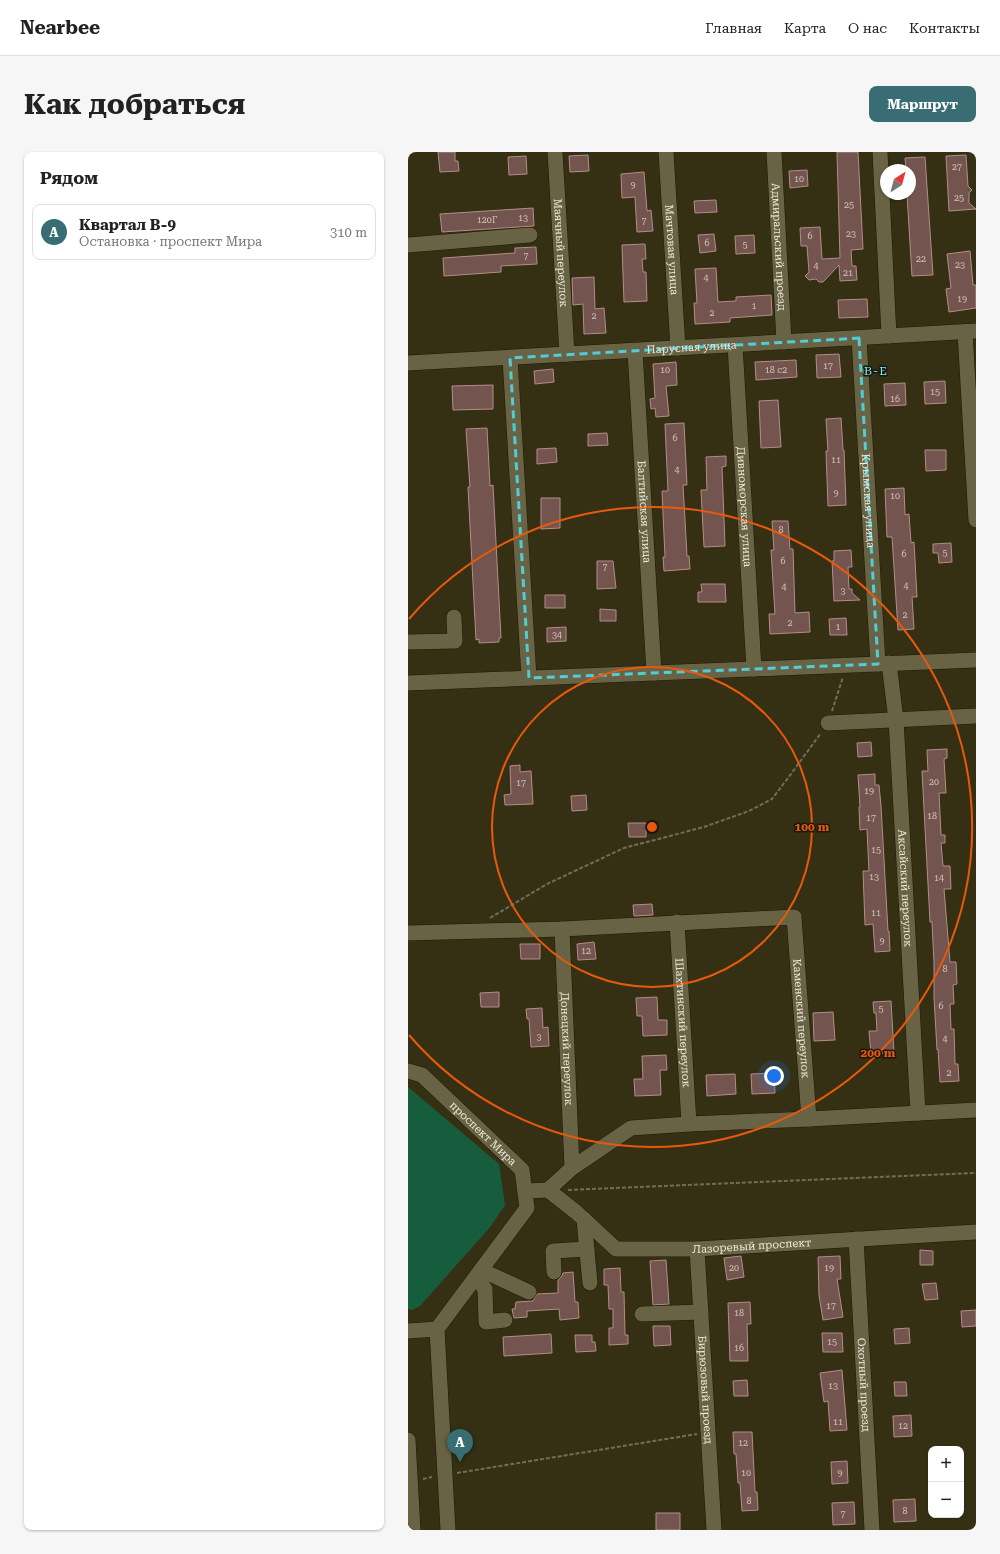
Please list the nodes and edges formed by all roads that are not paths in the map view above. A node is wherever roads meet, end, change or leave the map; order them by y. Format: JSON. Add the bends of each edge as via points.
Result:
{"nodes":[{"id":1,"x":555,"y":152,"type":"edge"},
{"id":2,"x":666,"y":152,"type":"edge"},
{"id":3,"x":774,"y":152,"type":"edge"},
{"id":4,"x":880,"y":152,"type":"edge"},
{"id":5,"x":530,"y":235,"type":"dead end"},
{"id":6,"x":408,"y":245,"type":"edge"},
{"id":7,"x":971,"y":332,"type":"edge"},
{"id":8,"x":889,"y":336,"type":"junction"},
{"id":9,"x":859,"y":338,"type":"junction"},
{"id":10,"x":784,"y":342,"type":"junction"},
{"id":11,"x":736,"y":345,"type":"junction"},
{"id":12,"x":678,"y":348,"type":"junction"},
{"id":13,"x":635,"y":351,"type":"junction"},
{"id":14,"x":566,"y":354,"type":"junction"},
{"id":15,"x":510,"y":358,"type":"junction"},
{"id":16,"x":408,"y":363,"type":"edge"},
{"id":17,"x":976,"y":520,"type":"edge"},
{"id":18,"x":454,"y":617,"type":"dead end"},
{"id":19,"x":408,"y":642,"type":"edge"},
{"id":20,"x":976,"y":660,"type":"edge"},
{"id":21,"x":884,"y":663,"type":"junction"},
{"id":22,"x":754,"y":669,"type":"junction"},
{"id":23,"x":654,"y":673,"type":"junction"},
{"id":24,"x":529,"y":678,"type":"junction"},
{"id":25,"x":408,"y":683,"type":"edge"},
{"id":26,"x":976,"y":716,"type":"edge"},
{"id":27,"x":896,"y":720,"type":"junction"},
{"id":28,"x":828,"y":723,"type":"road end"},
{"id":29,"x":677,"y":922,"type":"junction"},
{"id":30,"x":562,"y":929,"type":"junction"},
{"id":31,"x":408,"y":933,"type":"edge"},
{"id":32,"x":408,"y":1071,"type":"edge"},
{"id":33,"x":976,"y":1110,"type":"edge"},
{"id":34,"x":918,"y":1113,"type":"junction"},
{"id":35,"x":809,"y":1119,"type":"junction"},
{"id":36,"x":689,"y":1124,"type":"junction"},
{"id":37,"x":572,"y":1168,"type":"junction"},
{"id":38,"x":548,"y":1190,"type":"junction"},
{"id":39,"x":526,"y":1191,"type":"junction"},
{"id":40,"x":584,"y":1219,"type":"junction"},
{"id":41,"x":976,"y":1232,"type":"edge"},
{"id":42,"x":856,"y":1239,"type":"junction"},
{"id":43,"x":587,"y":1249,"type":"junction"},
{"id":44,"x":697,"y":1249,"type":"junction"},
{"id":45,"x":554,"y":1272,"type":"dead end"},
{"id":46,"x":478,"y":1273,"type":"junction"},
{"id":47,"x":590,"y":1283,"type":"dead end"},
{"id":48,"x":529,"y":1292,"type":"dead end"},
{"id":49,"x":700,"y":1312,"type":"junction"},
{"id":50,"x":642,"y":1314,"type":"dead end"},
{"id":51,"x":505,"y":1320,"type":"dead end"},
{"id":52,"x":437,"y":1329,"type":"junction"},
{"id":53,"x":408,"y":1331,"type":"edge"},
{"id":54,"x":408,"y":1440,"type":"edge"},
{"id":55,"x":409,"y":1490,"type":"edge"},
{"id":56,"x":413,"y":1530,"type":"edge"},
{"id":57,"x":448,"y":1530,"type":"edge"},
{"id":58,"x":714,"y":1530,"type":"edge"},
{"id":59,"x":872,"y":1530,"type":"edge"}],
"edges":[{"from":1,"to":14,"type":"street","name":"Маячный переулок"},
{"from":2,"to":12,"type":"street","name":"Мачтовая улица"},
{"from":3,"to":10,"type":"street","name":"Адмиральский проезд"},
{"from":4,"to":8,"type":"street"},
{"from":5,"to":6,"type":"street"},
{"from":7,"to":8,"type":"street","name":"Парусная улица"},
{"from":7,"to":17,"type":"street"},
{"from":8,"to":9,"type":"street","name":"Парусная улица"},
{"from":9,"to":10,"type":"street","name":"Парусная улица"},
{"from":9,"to":21,"type":"street","name":"Крымская улица"},
{"from":10,"to":11,"type":"street","name":"Парусная улица"},
{"from":11,"to":12,"type":"street","name":"Парусная улица"},
{"from":11,"to":22,"type":"street","name":"Дивноморская улица"},
{"from":12,"to":13,"type":"street","name":"Парусная улица"},
{"from":13,"to":14,"type":"street","name":"Парусная улица"},
{"from":13,"to":23,"type":"street","name":"Балтийская улица"},
{"from":14,"to":15,"type":"street","name":"Парусная улица"},
{"from":15,"to":16,"type":"street","name":"Парусная улица"},
{"from":15,"to":24,"type":"street"},
{"from":18,"to":19,"type":"street","via":[[455,641]]},
{"from":20,"to":21,"type":"street"},
{"from":21,"to":22,"type":"street"},
{"from":21,"to":27,"type":"street","name":"Аксайский переулок"},
{"from":22,"to":23,"type":"street"},
{"from":23,"to":24,"type":"street"},
{"from":24,"to":25,"type":"street"},
{"from":26,"to":27,"type":"street"},
{"from":27,"to":28,"type":"street"},
{"from":27,"to":34,"type":"street","name":"Аксайский переулок"},
{"from":29,"to":30,"type":"street"},
{"from":29,"to":35,"type":"street","name":"Каменский переулок","via":[[794,917]]},
{"from":29,"to":36,"type":"street","name":"Шахтинский переулок"},
{"from":30,"to":31,"type":"street"},
{"from":30,"to":37,"type":"street","name":"Донецкий переулок"},
{"from":32,"to":39,"type":"street","name":"проспект Мира","via":[[422,1075],[522,1170]]},
{"from":33,"to":34,"type":"street"},
{"from":34,"to":35,"type":"street"},
{"from":35,"to":36,"type":"street"},
{"from":36,"to":37,"type":"street","via":[[630,1128]]},
{"from":37,"to":38,"type":"street"},
{"from":38,"to":39,"type":"street"},
{"from":38,"to":40,"type":"street","name":"Лазоревый проспект"},
{"from":39,"to":46,"type":"street","name":"проспект Мира","via":[[527,1208]]},
{"from":40,"to":43,"type":"street"},
{"from":40,"to":44,"type":"street","name":"Лазоревый проспект","via":[[616,1249]]},
{"from":41,"to":42,"type":"street","name":"Лазоревый проспект"},
{"from":42,"to":44,"type":"street","name":"Лазоревый проспект"},
{"from":42,"to":59,"type":"street","name":"Охотный проезд"},
{"from":43,"to":45,"type":"street","via":[[553,1251]]},
{"from":43,"to":47,"type":"street"},
{"from":44,"to":49,"type":"street","name":"Бирюзовый проезд"},
{"from":46,"to":48,"type":"street"},
{"from":46,"to":51,"type":"street","via":[[485,1289],[486,1322]]},
{"from":46,"to":52,"type":"street","name":"проспект Мира"},
{"from":49,"to":50,"type":"street"},
{"from":49,"to":58,"type":"street","name":"Бирюзовый проезд"},
{"from":52,"to":53,"type":"street"},
{"from":52,"to":57,"type":"street"},
{"from":54,"to":55,"type":"street"},
{"from":55,"to":56,"type":"street"}]}
